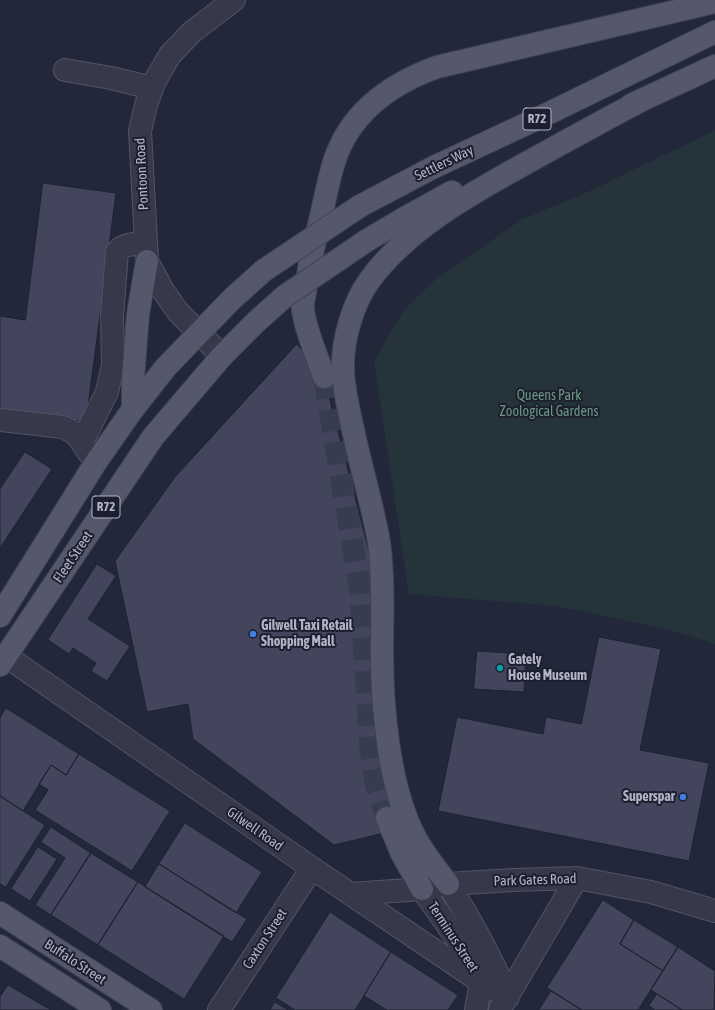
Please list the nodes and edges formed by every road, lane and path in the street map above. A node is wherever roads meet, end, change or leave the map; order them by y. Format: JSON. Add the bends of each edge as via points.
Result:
{"nodes":[{"id":1,"x":234,"y":0,"type":"edge"},
{"id":2,"x":715,"y":2,"type":"edge"},
{"id":3,"x":715,"y":32,"type":"edge"},
{"id":4,"x":715,"y":66,"type":"edge"},
{"id":5,"x":64,"y":70,"type":"dead end"},
{"id":6,"x":152,"y":88,"type":"junction"},
{"id":7,"x":644,"y":98,"type":"junction"},
{"id":8,"x":146,"y":252,"type":"junction"},
{"id":9,"x":198,"y":333,"type":"junction"},
{"id":10,"x":222,"y":356,"type":"junction"},
{"id":11,"x":324,"y":377,"type":"tunnel mouth"},
{"id":12,"x":133,"y":409,"type":"junction"},
{"id":13,"x":0,"y":420,"type":"edge"},
{"id":14,"x":82,"y":442,"type":"junction"},
{"id":15,"x":96,"y":462,"type":"junction"},
{"id":16,"x":0,"y":616,"type":"edge"},
{"id":17,"x":3,"y":661,"type":"edge"},
{"id":18,"x":386,"y":818,"type":"tunnel mouth"},
{"id":19,"x":312,"y":868,"type":"junction"},
{"id":20,"x":577,"y":878,"type":"junction"},
{"id":21,"x":448,"y":884,"type":"junction"},
{"id":22,"x":422,"y":889,"type":"junction"},
{"id":23,"x":352,"y":894,"type":"junction"},
{"id":24,"x":715,"y":911,"type":"edge"},
{"id":25,"x":0,"y":913,"type":"edge"},
{"id":26,"x":0,"y":946,"type":"edge"},
{"id":27,"x":481,"y":982,"type":"junction"},
{"id":28,"x":504,"y":1003,"type":"edge"},
{"id":29,"x":100,"y":1010,"type":"edge"},
{"id":30,"x":151,"y":1010,"type":"edge"},
{"id":31,"x":219,"y":1010,"type":"edge"},
{"id":32,"x":476,"y":1010,"type":"edge"}],
"edges":[{"from":1,"to":6,"type":"street","name":"Pontoon Road","via":[[192,32],[170,55]]},
{"from":2,"to":11,"type":"main road","via":[[437,67],[395,86],[365,110],[342,142],[334,162],[309,262],[302,309]]},
{"from":3,"to":9,"type":"main road","name":"Settlers Way","number":"R72","bridge":true,"via":[[434,167],[360,206],[263,271]]},
{"from":4,"to":7,"type":"main road","number":"R72"},
{"from":5,"to":6,"type":"street"},
{"from":6,"to":8,"type":"street","name":"Pontoon Road","via":[[140,131]]},
{"from":7,"to":10,"type":"main road","number":"R72","bridge":true,"via":[[463,187],[366,241],[285,296]]},
{"from":7,"to":21,"type":"main road","via":[[495,181],[414,234],[385,261],[368,282],[354,308],[346,337],[343,367],[346,401],[379,543],[383,592],[383,686],[392,763],[402,803],[414,835],[432,865]]},
{"from":8,"to":9,"type":"street","name":"Pontoon Road","via":[[162,289],[178,312]]},
{"from":8,"to":12,"type":"main road","via":[[138,314]]},
{"from":8,"to":14,"type":"street","via":[[125,246],[117,252],[112,316],[113,365],[107,392]]},
{"from":9,"to":10,"type":"street","name":"Pontoon Road"},
{"from":9,"to":12,"type":"main road","number":"R72","via":[[166,367]]},
{"from":10,"to":17,"type":"main road","name":"Fleet Street","number":"R72","via":[[153,436]]},
{"from":12,"to":15,"type":"main road","number":"R72"},
{"from":13,"to":14,"type":"street","via":[[63,427],[76,434]]},
{"from":14,"to":15,"type":"street"},
{"from":15,"to":16,"type":"main road","number":"R72"},
{"from":17,"to":19,"type":"street","name":"Gilwell Road"},
{"from":18,"to":22,"type":"main road","via":[[402,854]]},
{"from":19,"to":23,"type":"street","name":"Gilwell Road"},
{"from":19,"to":31,"type":"street","name":"Caxton Street"},
{"from":20,"to":21,"type":"street","name":"Park Gates Road"},
{"from":20,"to":24,"type":"street","name":"Park Gates Road","via":[[651,892]]},
{"from":20,"to":28,"type":"street"},
{"from":21,"to":22,"type":"street","name":"Park Gates Road"},
{"from":21,"to":28,"type":"street","name":"Terminus Street","via":[[490,956]]},
{"from":22,"to":23,"type":"street","name":"Park Gates Road"},
{"from":22,"to":27,"type":"street","name":"Terminus Street","via":[[468,955]]},
{"from":23,"to":27,"type":"street","name":"Gilwell Road"},
{"from":25,"to":30,"type":"main road","name":"Buffalo Street"},
{"from":26,"to":29,"type":"main road","name":"Buffalo Street"},
{"from":27,"to":28,"type":"street","name":"Gilwell Road"},
{"from":27,"to":32,"type":"street","name":"Terminus Street"}]}
